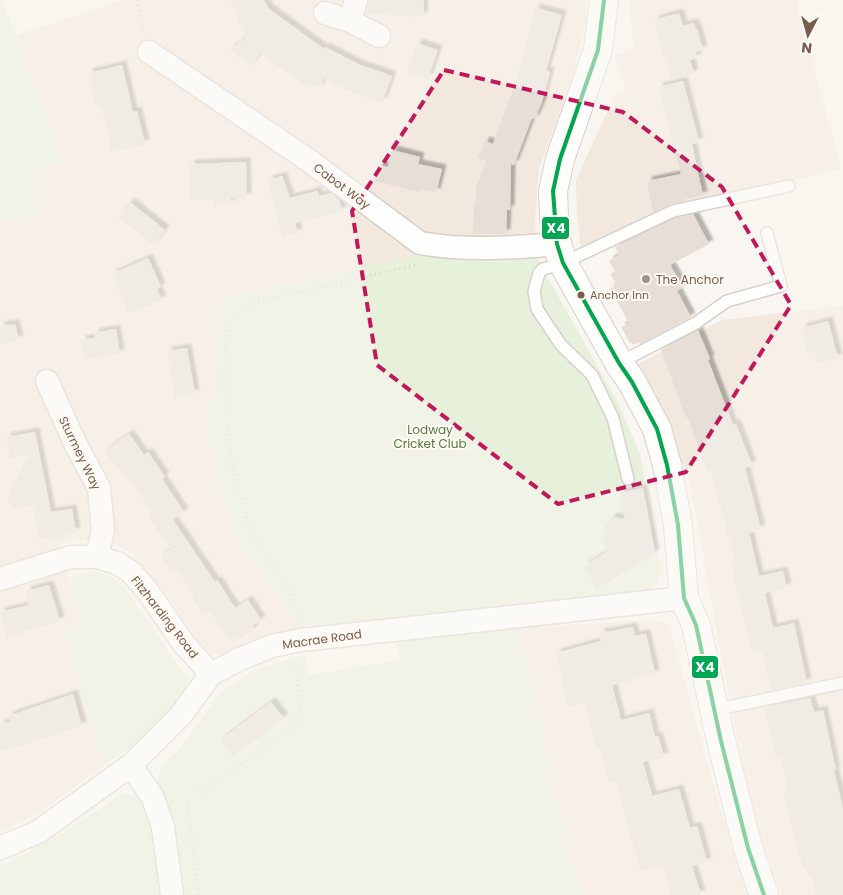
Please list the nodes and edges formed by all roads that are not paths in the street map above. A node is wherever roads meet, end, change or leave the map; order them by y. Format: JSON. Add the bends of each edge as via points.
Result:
{"nodes":[{"id":1,"x":604,"y":0,"type":"edge"},
{"id":2,"x":353,"y":11,"type":"edge"},
{"id":3,"x":325,"y":13,"type":"dead end"},
{"id":4,"x":379,"y":36,"type":"dead end"},
{"id":5,"x":149,"y":52,"type":"road end"},
{"id":6,"x":789,"y":186,"type":"dead end"},
{"id":7,"x":768,"y":233,"type":"dead end"},
{"id":8,"x":560,"y":253,"type":"junction"},
{"id":9,"x":619,"y":363,"type":"junction"},
{"id":10,"x":47,"y":381,"type":"dead end"},
{"id":11,"x":628,"y":479,"type":"dead end"},
{"id":12,"x":97,"y":557,"type":"junction"},
{"id":13,"x":0,"y":579,"type":"edge"},
{"id":14,"x":684,"y":598,"type":"junction"},
{"id":15,"x":211,"y":674,"type":"junction"},
{"id":16,"x":843,"y":682,"type":"edge"},
{"id":17,"x":714,"y":710,"type":"junction"},
{"id":18,"x":131,"y":765,"type":"junction"},
{"id":19,"x":0,"y":848,"type":"edge"},
{"id":20,"x":172,"y":895,"type":"edge"},
{"id":21,"x":764,"y":895,"type":"edge"}],
"edges":[{"from":1,"to":8,"type":"street","via":[[598,50],[560,160],[553,191]]},
{"from":2,"to":3,"type":"street"},
{"from":2,"to":4,"type":"street"},
{"from":5,"to":8,"type":"street","name":"Cabot Way","via":[[311,162],[420,243],[480,248],[520,247]]},
{"from":6,"to":8,"type":"lane","via":[[673,211]]},
{"from":7,"to":9,"type":"lane","via":[[781,286],[727,301],[696,323]]},
{"from":8,"to":9,"type":"street"},
{"from":8,"to":11,"type":"lane","via":[[539,273],[534,291],[537,309],[561,345],[592,375],[612,418]]},
{"from":9,"to":14,"type":"street","via":[[657,429],[667,465],[678,525]]},
{"from":10,"to":12,"type":"street","name":"Sturmey Way","via":[[99,488],[103,530]]},
{"from":12,"to":13,"type":"street","name":"Fitzharding Road","via":[[72,557]]},
{"from":12,"to":15,"type":"street","name":"Fitzharding Road","via":[[131,572],[184,644]]},
{"from":14,"to":15,"type":"street","name":"Macrae Road","via":[[301,640],[272,646]]},
{"from":14,"to":17,"type":"street","via":[[696,625]]},
{"from":15,"to":18,"type":"street","name":"Macrae Road","via":[[181,715]]},
{"from":16,"to":17,"type":"lane"},
{"from":17,"to":21,"type":"street","via":[[748,848]]},
{"from":18,"to":19,"type":"street","name":"Macrae Road","via":[[38,832]]},
{"from":18,"to":20,"type":"street","via":[[153,798],[163,827]]}]}
